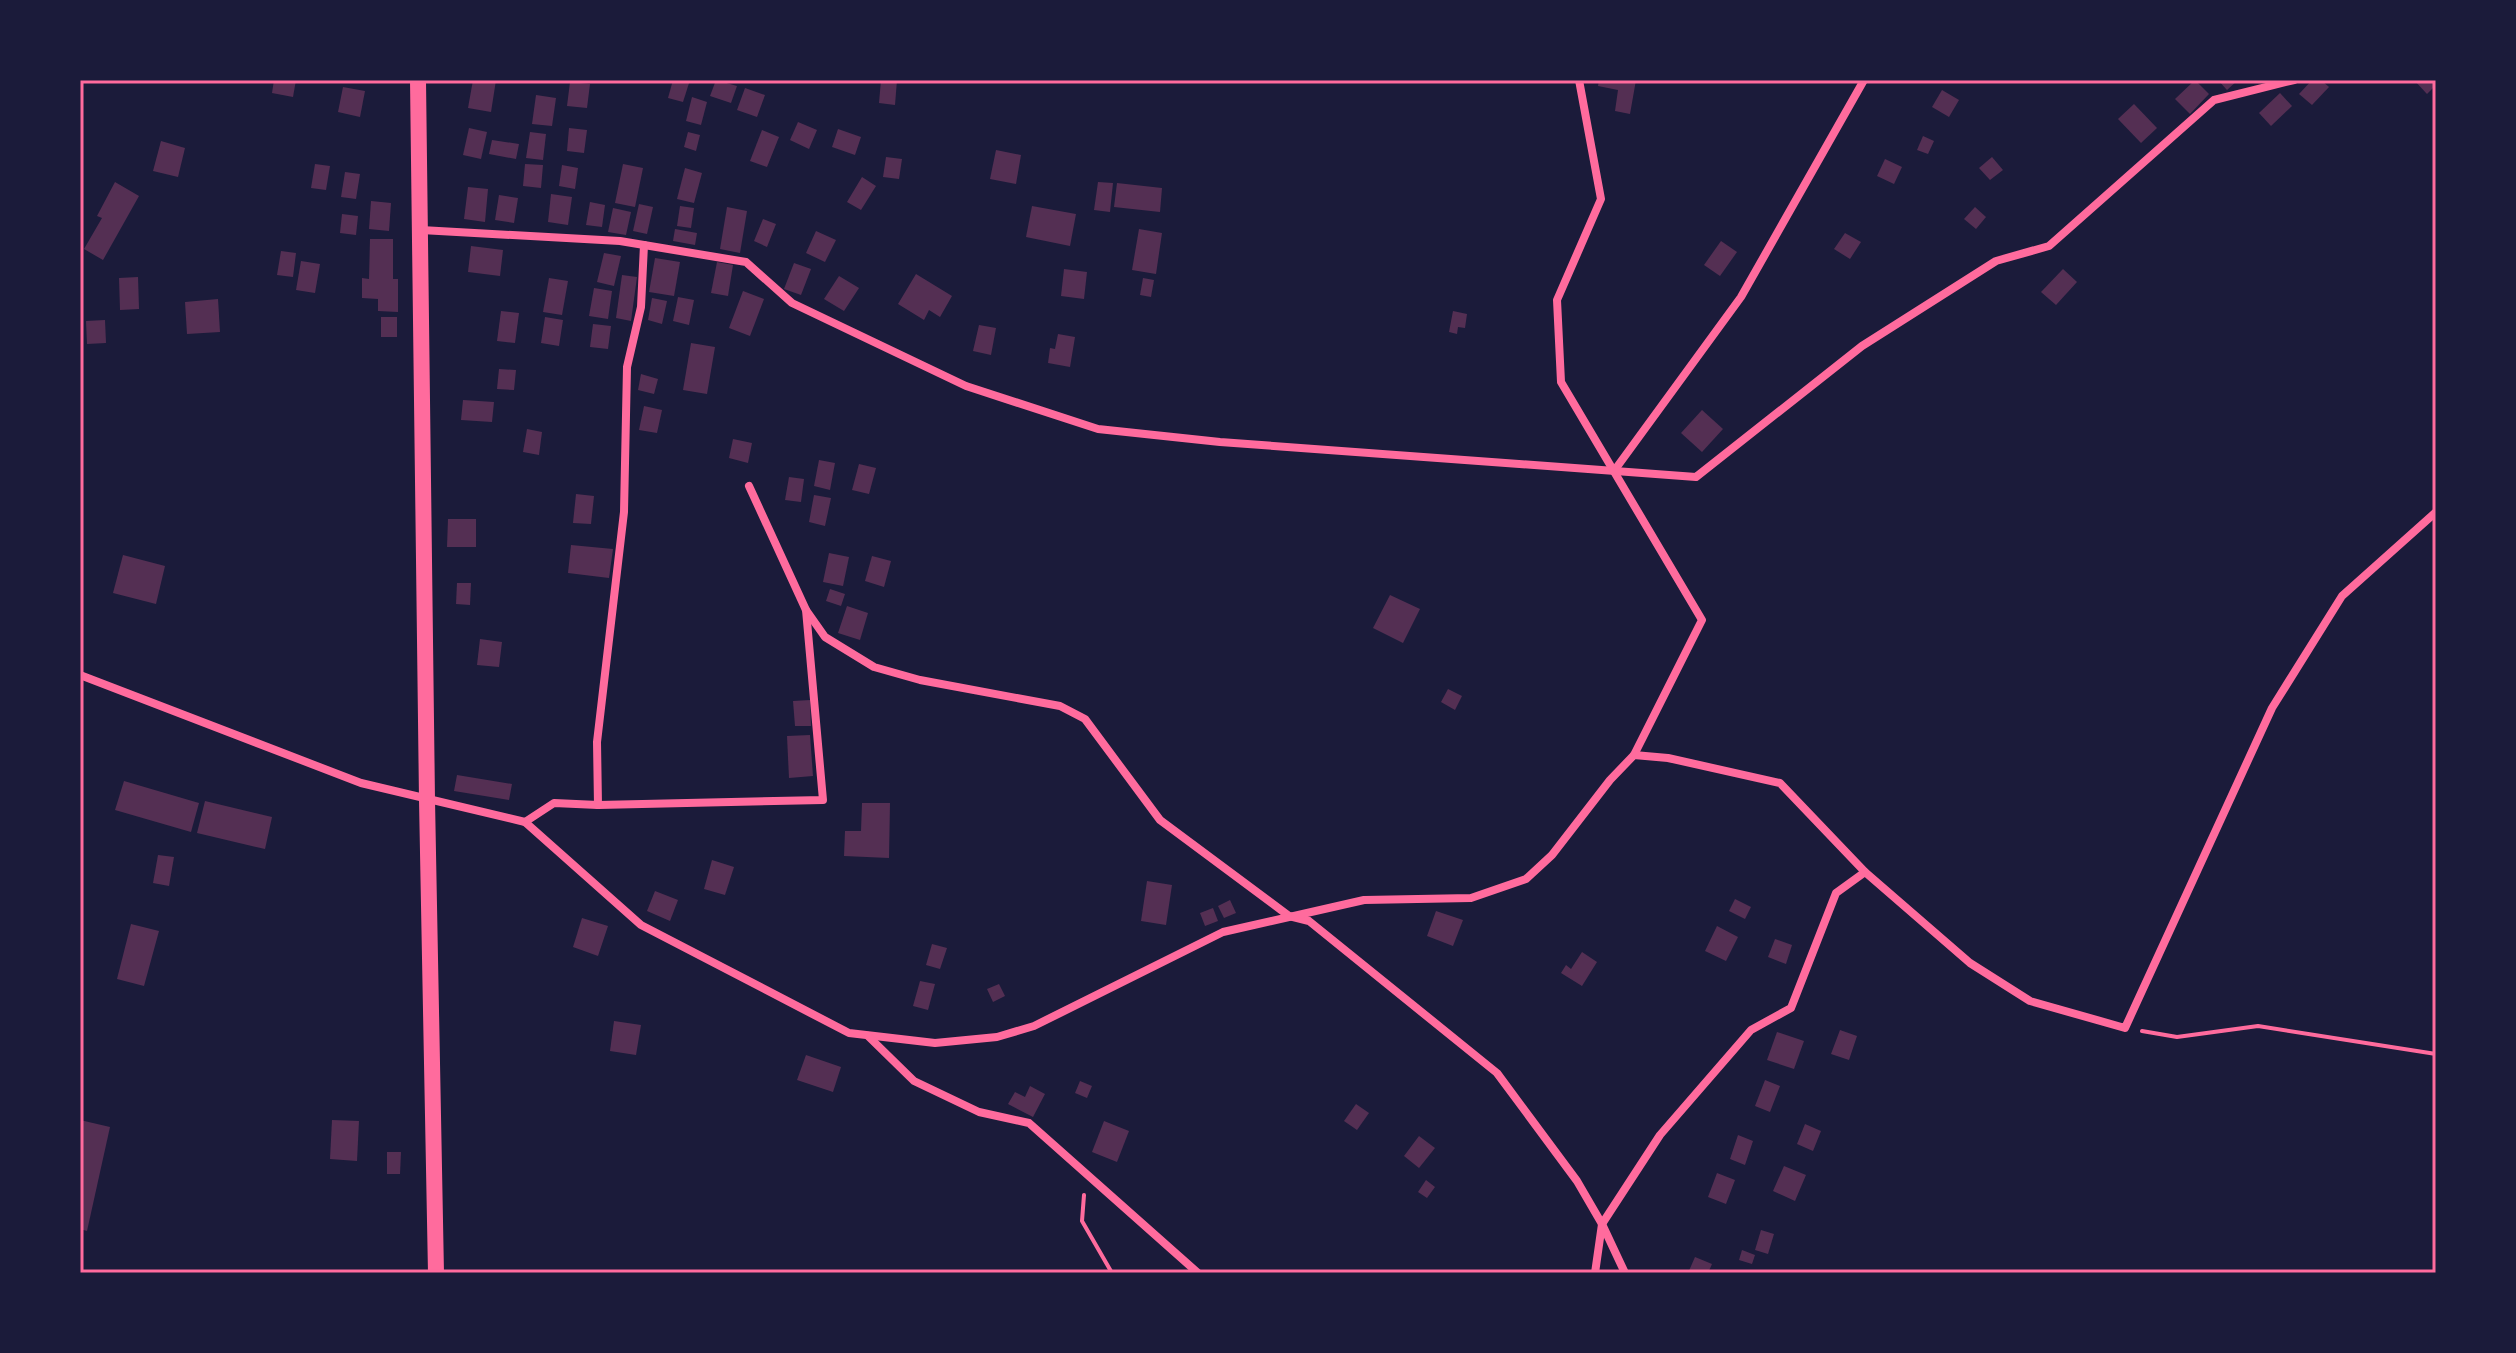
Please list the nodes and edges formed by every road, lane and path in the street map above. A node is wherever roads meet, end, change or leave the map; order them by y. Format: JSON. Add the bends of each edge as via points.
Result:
{"nodes":[{"id":1,"x":418,"y":80,"type":"edge"},
{"id":2,"x":1579,"y":80,"type":"edge"},
{"id":3,"x":1864,"y":80,"type":"edge"},
{"id":4,"x":2294,"y":80,"type":"edge"},
{"id":5,"x":420,"y":230,"type":"junction"},
{"id":6,"x":644,"y":245,"type":"junction"},
{"id":7,"x":1614,"y":471,"type":"junction"},
{"id":8,"x":749,"y":486,"type":"dead end"},
{"id":9,"x":2436,"y":512,"type":"edge"},
{"id":10,"x":806,"y":610,"type":"junction"},
{"id":11,"x":80,"y":675,"type":"edge"},
{"id":12,"x":1634,"y":755,"type":"junction"},
{"id":13,"x":427,"y":800,"type":"junction"},
{"id":14,"x":598,"y":805,"type":"junction"},
{"id":15,"x":525,"y":822,"type":"junction"},
{"id":16,"x":1865,"y":872,"type":"junction"},
{"id":17,"x":1289,"y":916,"type":"junction"},
{"id":18,"x":2125,"y":1028,"type":"junction"},
{"id":19,"x":867,"y":1035,"type":"junction"},
{"id":20,"x":2436,"y":1054,"type":"edge"},
{"id":21,"x":1085,"y":1173,"type":"junction"},
{"id":22,"x":1602,"y":1224,"type":"junction"},
{"id":23,"x":436,"y":1273,"type":"edge"},
{"id":24,"x":1112,"y":1273,"type":"edge"},
{"id":25,"x":1198,"y":1273,"type":"edge"},
{"id":26,"x":1595,"y":1273,"type":"edge"},
{"id":27,"x":1625,"y":1273,"type":"edge"}],
"edges":[{"from":1,"to":5,"type":"main road"},
{"from":2,"to":7,"type":"street","via":[[1601,199],[1557,300],[1561,382]]},
{"from":3,"to":7,"type":"street","via":[[1741,297]]},
{"from":4,"to":7,"type":"street","via":[[2214,100],[2049,246],[1996,261],[1862,346],[1696,477]]},
{"from":5,"to":6,"type":"street"},
{"from":5,"to":13,"type":"main road"},
{"from":6,"to":7,"type":"street","via":[[746,262],[792,303],[966,386],[1098,429]]},
{"from":6,"to":14,"type":"street","via":[[641,307],[627,367],[624,512],[597,742]]},
{"from":7,"to":12,"type":"street","via":[[1702,620]]},
{"from":8,"to":10,"type":"street"},
{"from":9,"to":18,"type":"street","via":[[2342,596],[2272,708]]},
{"from":10,"to":14,"type":"street","via":[[823,800]]},
{"from":10,"to":17,"type":"street","via":[[825,637],[874,667],[1060,706],[1085,719],[1160,820]]},
{"from":11,"to":13,"type":"street","via":[[361,783]]},
{"from":12,"to":16,"type":"street","via":[[1780,783]]},
{"from":12,"to":17,"type":"street","via":[[1526,879],[1471,898],[1364,900]]},
{"from":13,"to":15,"type":"street"},
{"from":13,"to":23,"type":"main road"},
{"from":14,"to":15,"type":"street","via":[[554,803]]},
{"from":15,"to":19,"type":"street","via":[[641,925],[849,1033]]},
{"from":16,"to":18,"type":"street","via":[[1970,963],[2030,1001]]},
{"from":16,"to":22,"type":"street","via":[[1836,893],[1791,1008],[1751,1030],[1660,1135]]},
{"from":17,"to":19,"type":"street","via":[[1223,932],[1034,1026],[997,1037],[935,1043]]},
{"from":17,"to":22,"type":"street","via":[[1309,921],[1497,1073],[1577,1181]]},
{"from":18,"to":20,"type":"path","via":[[2177,1037],[2258,1026]]},
{"from":19,"to":21,"type":"street","via":[[914,1081],[979,1112],[1029,1123]]},
{"from":21,"to":24,"type":"path","via":[[1082,1221]]},
{"from":21,"to":25,"type":"street"},
{"from":22,"to":26,"type":"street"},
{"from":22,"to":27,"type":"street"}]}
